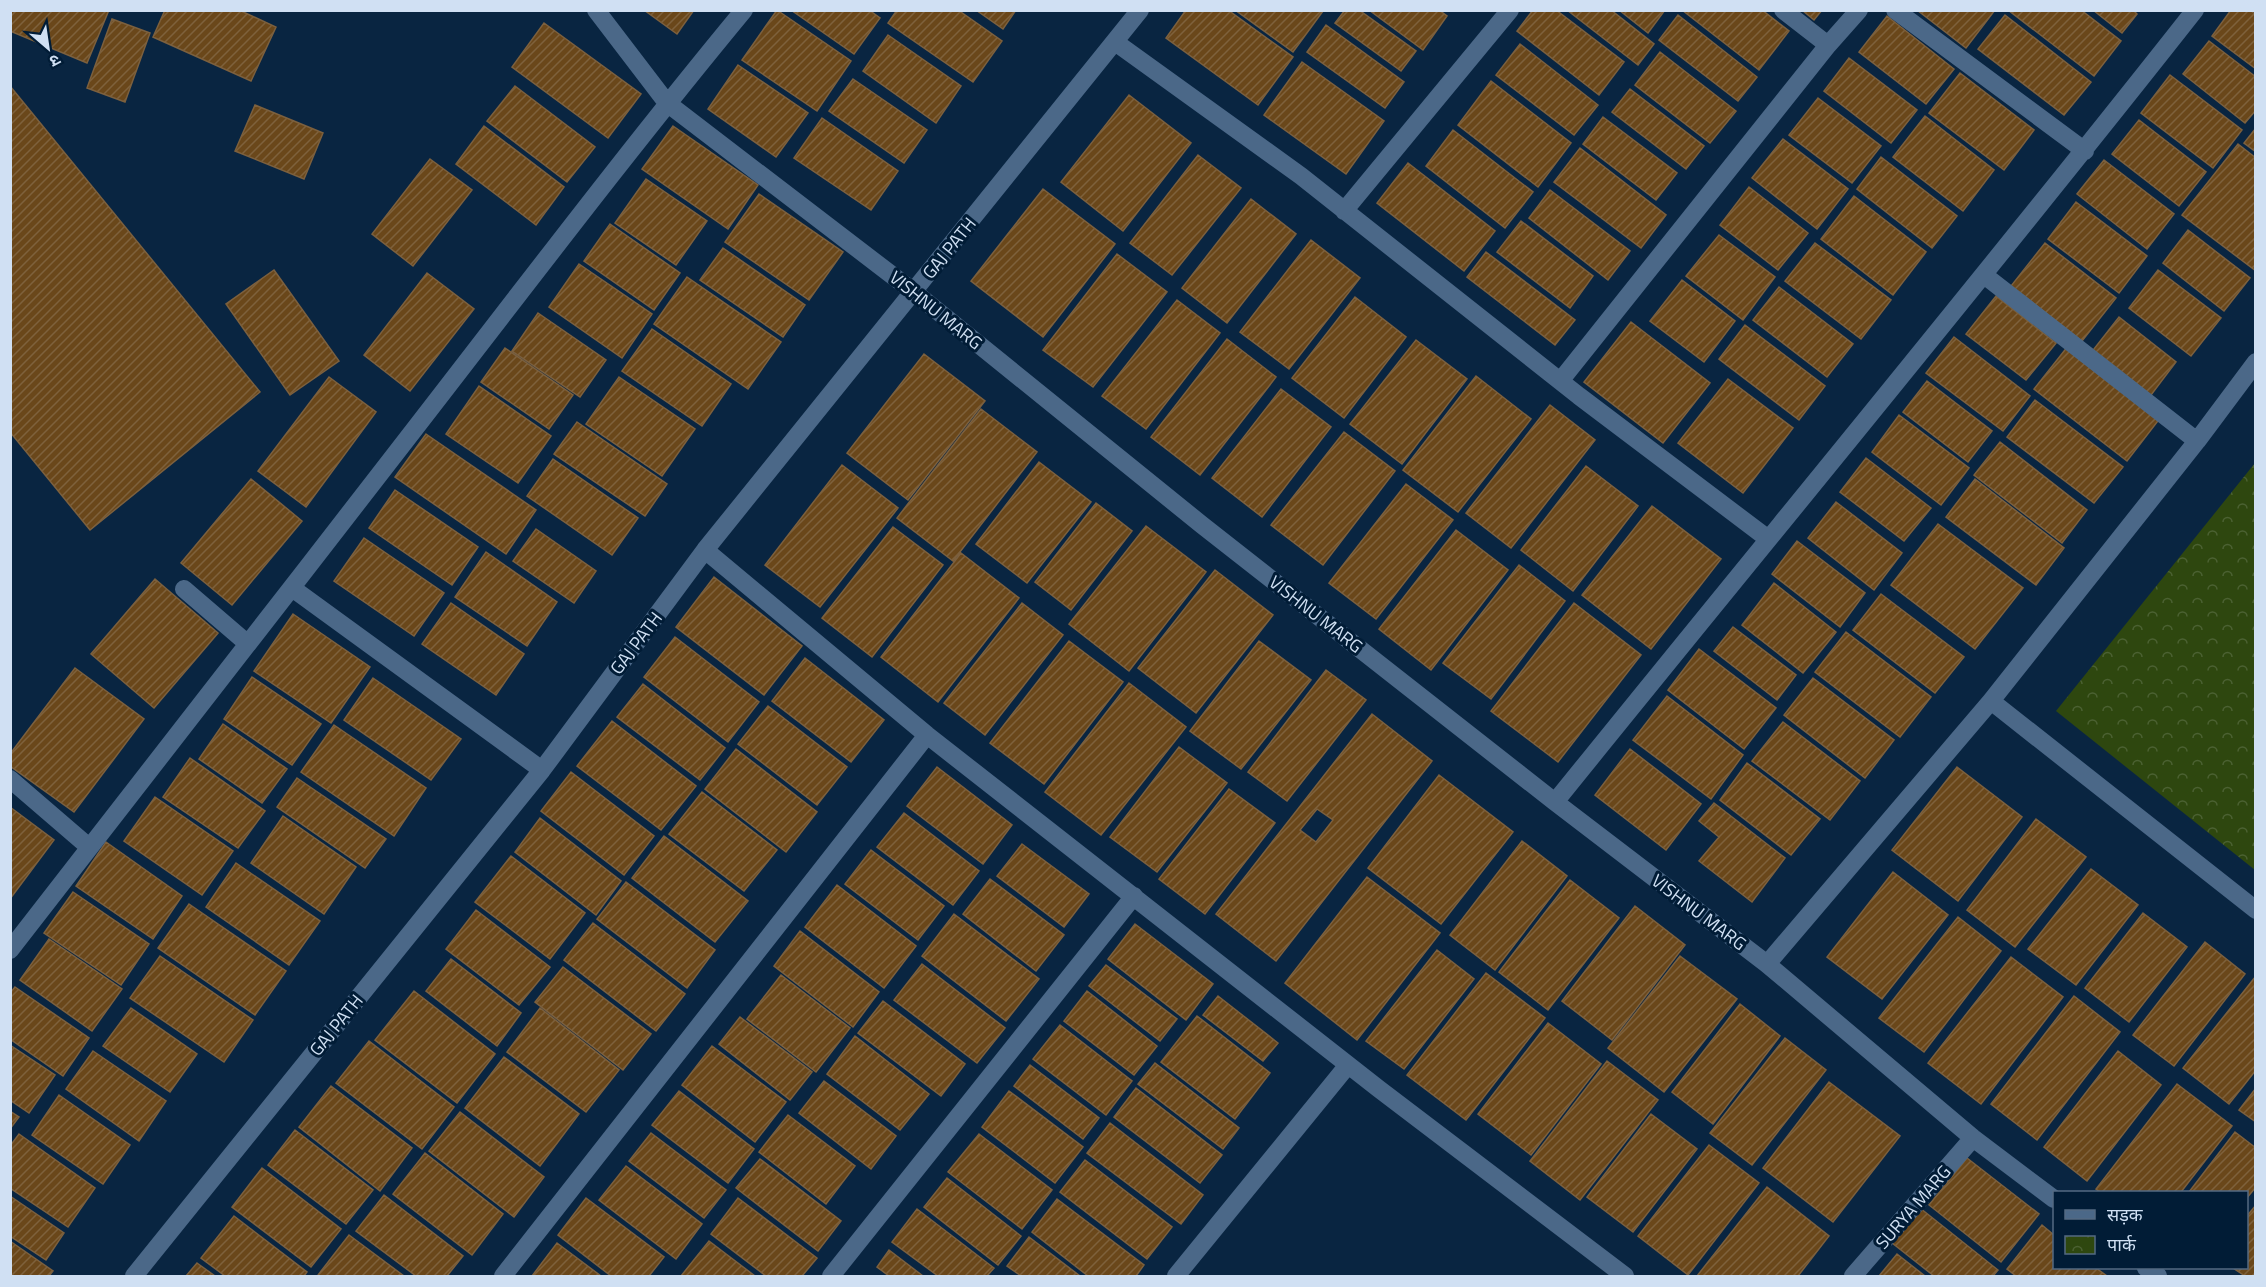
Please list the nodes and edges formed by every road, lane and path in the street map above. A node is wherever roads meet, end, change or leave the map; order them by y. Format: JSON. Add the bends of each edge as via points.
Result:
{"nodes":[{"id":1,"x":596,"y":10,"type":"edge"},
{"id":2,"x":744,"y":10,"type":"edge"},
{"id":3,"x":1140,"y":10,"type":"edge"},
{"id":4,"x":1510,"y":10,"type":"edge"},
{"id":5,"x":1783,"y":10,"type":"edge"},
{"id":6,"x":1859,"y":10,"type":"edge"},
{"id":7,"x":1895,"y":10,"type":"edge"},
{"id":8,"x":2195,"y":10,"type":"edge"},
{"id":9,"x":1115,"y":42,"type":"junction"},
{"id":10,"x":1828,"y":45,"type":"junction"},
{"id":11,"x":667,"y":103,"type":"junction"},
{"id":12,"x":2085,"y":151,"type":"junction"},
{"id":13,"x":1344,"y":211,"type":"junction"},
{"id":14,"x":1984,"y":275,"type":"junction"},
{"id":15,"x":914,"y":291,"type":"junction"},
{"id":16,"x":2256,"y":362,"type":"edge"},
{"id":17,"x":1561,"y":380,"type":"junction"},
{"id":18,"x":2197,"y":441,"type":"junction"},
{"id":19,"x":1767,"y":538,"type":"junction"},
{"id":20,"x":705,"y":550,"type":"junction"},
{"id":21,"x":292,"y":588,"type":"junction"},
{"id":22,"x":184,"y":589,"type":"dead end"},
{"id":23,"x":248,"y":644,"type":"junction"},
{"id":24,"x":1991,"y":701,"type":"junction"},
{"id":25,"x":927,"y":735,"type":"junction"},
{"id":26,"x":542,"y":770,"type":"junction"},
{"id":27,"x":10,"y":779,"type":"edge"},
{"id":28,"x":1555,"y":802,"type":"junction"},
{"id":29,"x":89,"y":847,"type":"junction"},
{"id":30,"x":1134,"y":896,"type":"junction"},
{"id":31,"x":2256,"y":910,"type":"edge"},
{"id":32,"x":10,"y":950,"type":"edge"},
{"id":33,"x":1767,"y":964,"type":"junction"},
{"id":34,"x":1348,"y":1065,"type":"junction"},
{"id":35,"x":1973,"y":1138,"type":"junction"},
{"id":36,"x":2053,"y":1198,"type":"edge"},
{"id":37,"x":134,"y":1276,"type":"edge"},
{"id":38,"x":503,"y":1276,"type":"edge"},
{"id":39,"x":831,"y":1276,"type":"edge"},
{"id":40,"x":1176,"y":1276,"type":"edge"},
{"id":41,"x":1625,"y":1276,"type":"edge"},
{"id":42,"x":1853,"y":1276,"type":"edge"}],
"edges":[{"from":1,"to":11,"type":"street","name":"VISHNU MARG"},
{"from":2,"to":11,"type":"street"},
{"from":3,"to":9,"type":"street","name":"GAJ PATH"},
{"from":4,"to":13,"type":"street"},
{"from":5,"to":10,"type":"street"},
{"from":6,"to":10,"type":"street"},
{"from":7,"to":12,"type":"street"},
{"from":8,"to":12,"type":"street"},
{"from":9,"to":13,"type":"street"},
{"from":9,"to":15,"type":"street","name":"GAJ PATH"},
{"from":10,"to":17,"type":"street"},
{"from":11,"to":15,"type":"street","name":"VISHNU MARG"},
{"from":11,"to":21,"type":"street"},
{"from":12,"to":14,"type":"street"},
{"from":13,"to":17,"type":"street"},
{"from":14,"to":18,"type":"street"},
{"from":14,"to":19,"type":"street"},
{"from":15,"to":20,"type":"street","name":"GAJ PATH"},
{"from":15,"to":28,"type":"street","name":"VISHNU MARG"},
{"from":16,"to":18,"type":"street"},
{"from":17,"to":19,"type":"street"},
{"from":18,"to":24,"type":"street"},
{"from":19,"to":28,"type":"street"},
{"from":20,"to":25,"type":"street"},
{"from":20,"to":26,"type":"street","name":"GAJ PATH"},
{"from":21,"to":23,"type":"street"},
{"from":21,"to":26,"type":"street"},
{"from":22,"to":23,"type":"street"},
{"from":23,"to":29,"type":"street"},
{"from":24,"to":31,"type":"street"},
{"from":24,"to":33,"type":"street"},
{"from":25,"to":30,"type":"street"},
{"from":25,"to":38,"type":"street"},
{"from":26,"to":37,"type":"street","name":"GAJ PATH"},
{"from":27,"to":29,"type":"street"},
{"from":28,"to":33,"type":"street","name":"VISHNU MARG"},
{"from":29,"to":32,"type":"street"},
{"from":30,"to":34,"type":"street"},
{"from":30,"to":39,"type":"street"},
{"from":33,"to":35,"type":"street","name":"VISHNU MARG"},
{"from":34,"to":40,"type":"street"},
{"from":34,"to":41,"type":"street"},
{"from":35,"to":36,"type":"street","name":"VISHNU MARG"},
{"from":35,"to":42,"type":"street","name":"SURYA MARG"}]}
